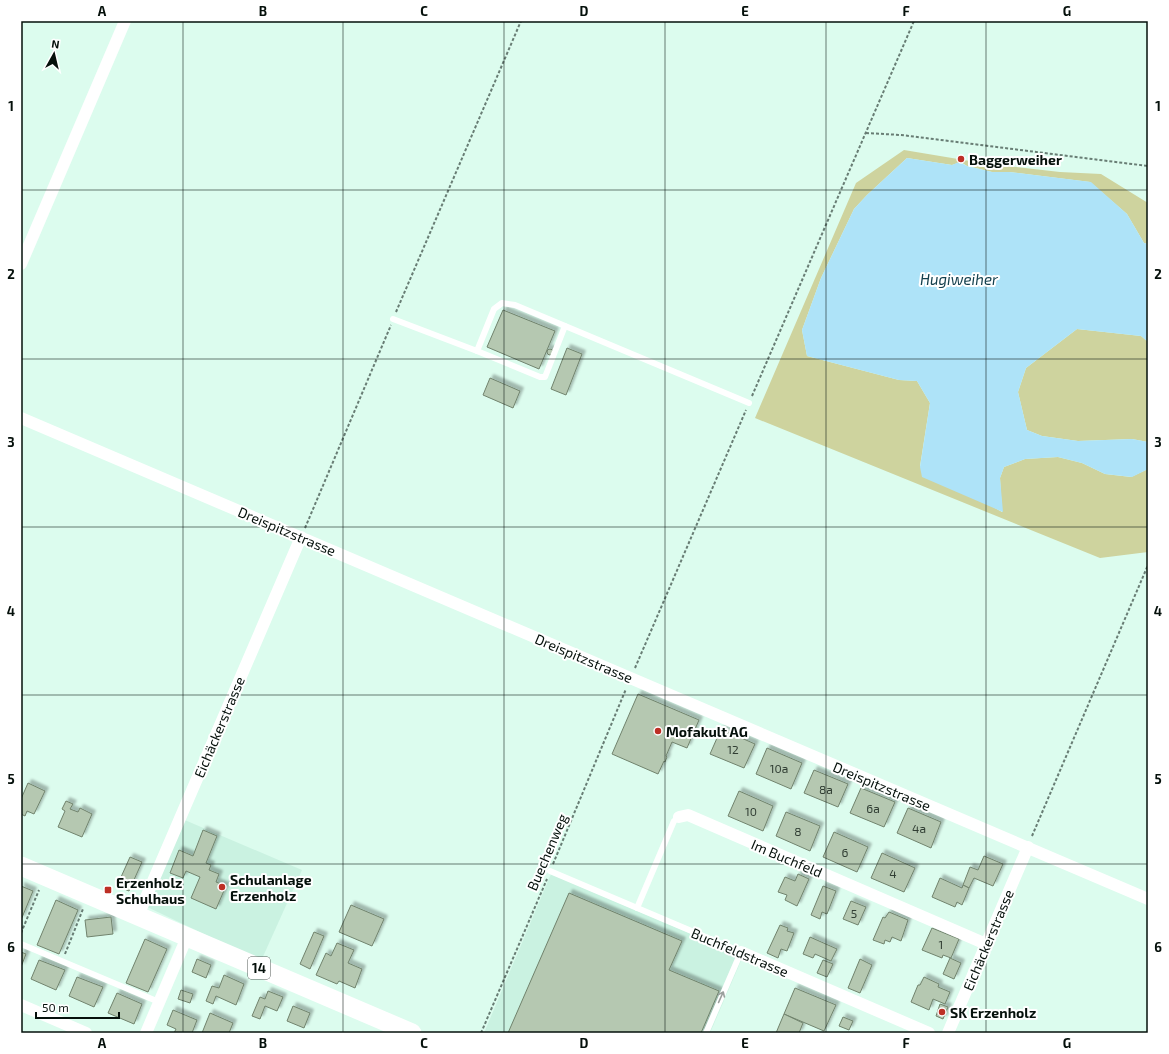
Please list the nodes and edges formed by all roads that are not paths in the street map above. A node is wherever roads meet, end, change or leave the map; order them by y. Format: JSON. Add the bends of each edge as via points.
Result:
{"nodes":[{"id":1,"x":125,"y":21,"type":"edge"},
{"id":2,"x":21,"y":264,"type":"edge"},
{"id":3,"x":393,"y":319,"type":"road end"},
{"id":4,"x":565,"y":326,"type":"junction"},
{"id":5,"x":477,"y":351,"type":"junction"},
{"id":6,"x":749,"y":403,"type":"dead end"},
{"id":7,"x":21,"y":418,"type":"edge"},
{"id":8,"x":301,"y":537,"type":"junction"},
{"id":9,"x":679,"y":817,"type":"joint"},
{"id":10,"x":1028,"y":847,"type":"junction"},
{"id":11,"x":21,"y":866,"type":"edge"},
{"id":12,"x":550,"y":871,"type":"road end"},
{"id":13,"x":1148,"y":899,"type":"edge"},
{"id":14,"x":637,"y":908,"type":"junction"},
{"id":15,"x":138,"y":916,"type":"junction"},
{"id":16,"x":187,"y":937,"type":"junction"},
{"id":17,"x":21,"y":944,"type":"edge"},
{"id":18,"x":986,"y":944,"type":"junction"},
{"id":19,"x":741,"y":952,"type":"junction"},
{"id":20,"x":159,"y":1002,"type":"junction"},
{"id":21,"x":21,"y":1006,"type":"edge"},
{"id":22,"x":86,"y":1033,"type":"edge"},
{"id":23,"x":146,"y":1033,"type":"edge"},
{"id":24,"x":412,"y":1033,"type":"edge"},
{"id":25,"x":706,"y":1033,"type":"edge"},
{"id":26,"x":929,"y":1033,"type":"edge"},
{"id":27,"x":948,"y":1033,"type":"edge"}],
"edges":[{"from":1,"to":2,"type":"street"},
{"from":3,"to":5,"type":"lane"},
{"from":4,"to":5,"type":"lane","via":[[515,305],[502,303],[494,309]]},
{"from":4,"to":5,"type":"lane","via":[[545,377]]},
{"from":4,"to":6,"type":"lane"},
{"from":7,"to":8,"type":"street","name":"Dreispitzstrasse"},
{"from":8,"to":10,"type":"street","name":"Dreispitzstrasse"},
{"from":8,"to":15,"type":"street","name":"Eichäckerstrasse"},
{"from":9,"to":14,"type":"lane","name":"Im Buchfeld","via":[[674,821]]},
{"from":9,"to":18,"type":"street","name":"Im Buchfeld","via":[[688,815]]},
{"from":10,"to":13,"type":"street","name":"Dreispitzstrasse"},
{"from":10,"to":18,"type":"street","name":"Eichäckerstrasse"},
{"from":11,"to":15,"type":"main road","number":"14"},
{"from":12,"to":14,"type":"lane","name":"Buchfeldstrasse"},
{"from":14,"to":19,"type":"lane","name":"Buchfeldstrasse"},
{"from":15,"to":16,"type":"main road","number":"14"},
{"from":16,"to":20,"type":"street"},
{"from":16,"to":24,"type":"main road","number":"14"},
{"from":17,"to":20,"type":"lane"},
{"from":18,"to":27,"type":"street","name":"Eichäckerstrasse"},
{"from":25,"to":19,"type":"lane","one_way":true},
{"from":19,"to":26,"type":"street","name":"Buchfeldstrasse"},
{"from":20,"to":23,"type":"street"},
{"from":21,"to":22,"type":"street"}]}
